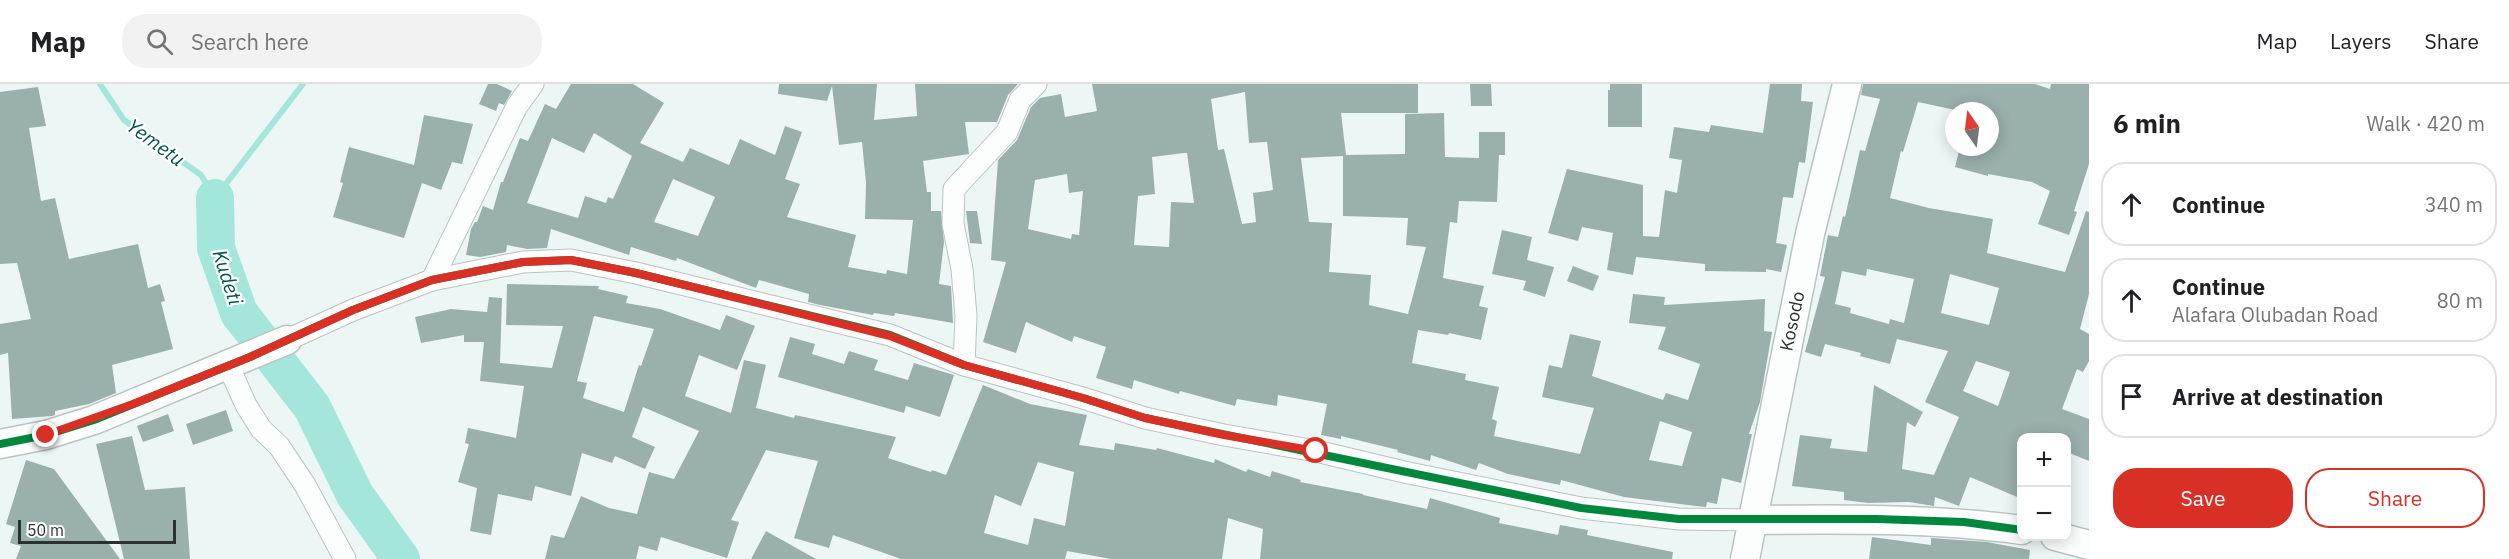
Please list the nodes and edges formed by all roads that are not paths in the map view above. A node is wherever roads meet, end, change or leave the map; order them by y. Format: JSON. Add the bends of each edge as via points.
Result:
{"nodes":[{"id":1,"x":532,"y":84,"type":"edge"},
{"id":2,"x":1036,"y":84,"type":"edge"},
{"id":3,"x":1847,"y":84,"type":"edge"},
{"id":4,"x":432,"y":280,"type":"junction"},
{"id":5,"x":287,"y":340,"type":"joint"},
{"id":6,"x":239,"y":361,"type":"junction"},
{"id":7,"x":964,"y":365,"type":"junction"},
{"id":8,"x":0,"y":444,"type":"edge"},
{"id":9,"x":1751,"y":520,"type":"junction"},
{"id":10,"x":2017,"y":529,"type":"edge"},
{"id":11,"x":2071,"y":541,"type":"edge"},
{"id":12,"x":2089,"y":545,"type":"edge"},
{"id":13,"x":345,"y":559,"type":"edge"},
{"id":14,"x":1745,"y":559,"type":"edge"}],
"edges":[{"from":1,"to":4,"type":"street"},
{"from":2,"to":7,"type":"street","via":[[1020,100],[1007,132],[954,189],[953,225],[966,316]]},
{"from":3,"to":9,"type":"street","name":"Kosodo","via":[[1810,234]]},
{"from":4,"to":5,"type":"street"},
{"from":4,"to":7,"type":"street","via":[[523,262],[571,260],[890,336]]},
{"from":5,"to":6,"type":"street"},
{"from":6,"to":8,"type":"street","via":[[94,420]]},
{"from":6,"to":13,"type":"street","via":[[246,405],[305,485]]},
{"from":7,"to":9,"type":"street","via":[[1145,418],[1581,508],[1679,519]]},
{"from":9,"to":10,"type":"street","via":[[1877,519]]},
{"from":9,"to":14,"type":"street","name":"Kosodo"},
{"from":11,"to":12,"type":"street"}]}
